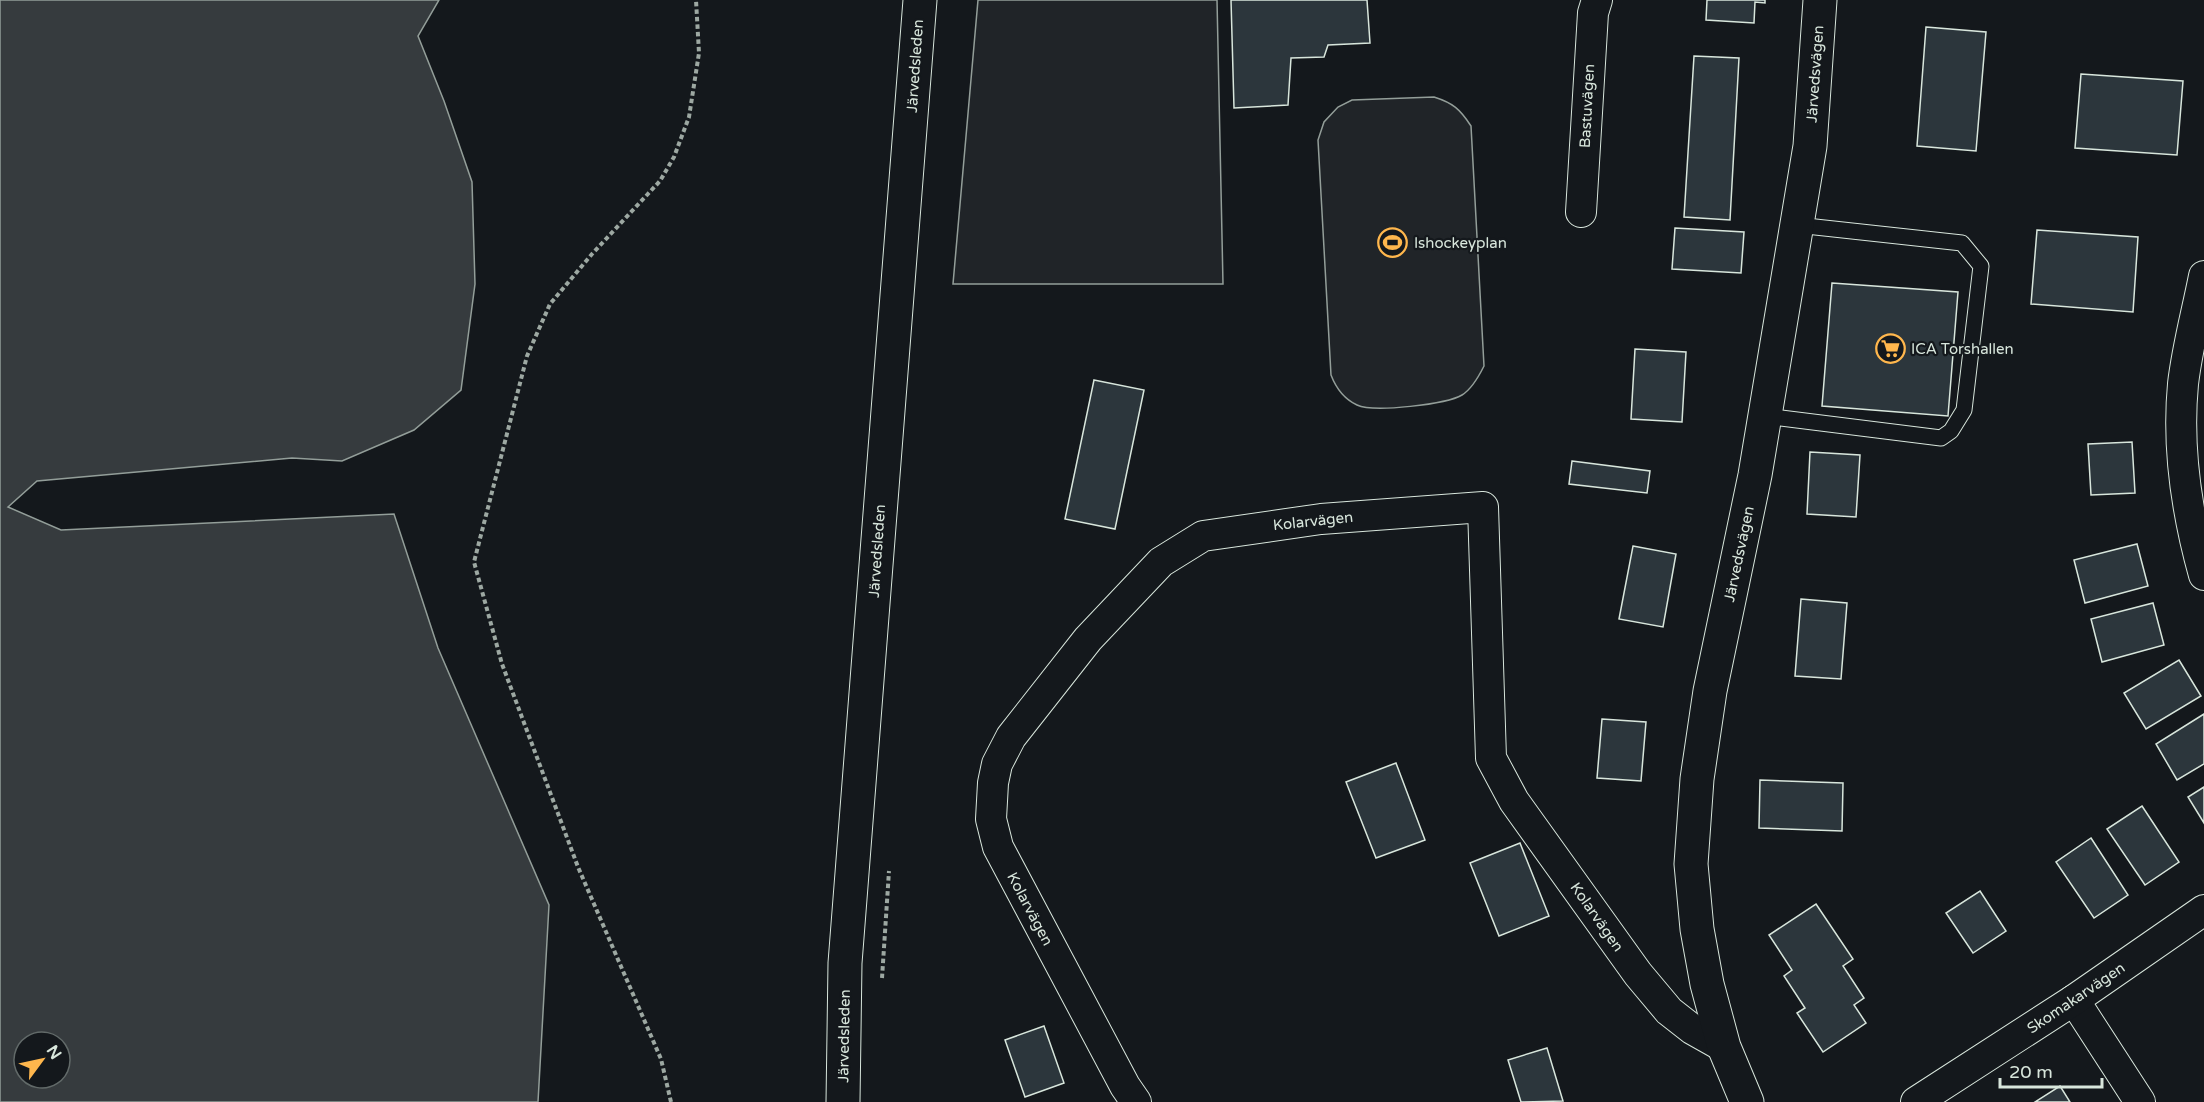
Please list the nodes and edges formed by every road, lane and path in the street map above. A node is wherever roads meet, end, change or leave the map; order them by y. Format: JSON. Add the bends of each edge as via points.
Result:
{"nodes":[{"id":1,"x":696,"y":0,"type":"edge"},
{"id":2,"x":920,"y":0,"type":"edge"},
{"id":3,"x":1597,"y":0,"type":"edge"},
{"id":4,"x":1820,"y":0,"type":"edge"},
{"id":5,"x":1581,"y":212,"type":"dead end"},
{"id":6,"x":1797,"y":225,"type":"junction"},
{"id":7,"x":2204,"y":276,"type":"edge"},
{"id":8,"x":1765,"y":416,"type":"junction"},
{"id":9,"x":2204,"y":575,"type":"edge"},
{"id":10,"x":2204,"y":910,"type":"edge"},
{"id":11,"x":2074,"y":1000,"type":"junction"},
{"id":12,"x":1724,"y":1047,"type":"junction"},
{"id":13,"x":1128,"y":1097,"type":"edge"},
{"id":14,"x":671,"y":1102,"type":"edge"},
{"id":15,"x":843,"y":1102,"type":"edge"},
{"id":16,"x":1747,"y":1102,"type":"edge"},
{"id":17,"x":1916,"y":1102,"type":"edge"},
{"id":18,"x":2140,"y":1102,"type":"edge"}],
"edges":[{"from":1,"to":14,"type":"path","via":[[699,52],[689,117],[674,157],[660,181],[550,304],[527,356],[474,562],[502,664],[578,867],[661,1059]]},
{"from":2,"to":15,"type":"street","name":"Järvedsleden","via":[[845,963]]},
{"from":3,"to":5,"type":"street","name":"Bastuvägen","via":[[1593,13]]},
{"from":4,"to":6,"type":"street","name":"Järvedsvägen","via":[[1810,146]]},
{"from":6,"to":8,"type":"street","name":"Järvedsvägen"},
{"from":6,"to":8,"type":"lane","via":[[1962,243],[1981,266],[1964,410],[1951,431],[1941,438]]},
{"from":7,"to":9,"type":"street","via":[[2183,383],[2181,428],[2195,542]]},
{"from":8,"to":12,"type":"street","name":"Järvedsvägen","via":[[1710,691],[1697,779],[1691,864],[1697,929]]},
{"from":10,"to":11,"type":"street","name":"Skomakarvägen"},
{"from":11,"to":17,"type":"street","name":"Skomakarvägen"},
{"from":11,"to":18,"type":"street"},
{"from":12,"to":13,"type":"street","name":"Kolarvägen","via":[[1669,1011],[1638,974],[1514,801],[1491,758],[1482,507],[1321,519],[1203,536],[1161,562],[1088,639],[1011,737],[997,764],[991,819],[998,847]]},
{"from":12,"to":16,"type":"street","name":"Järvedsvägen"}]}
